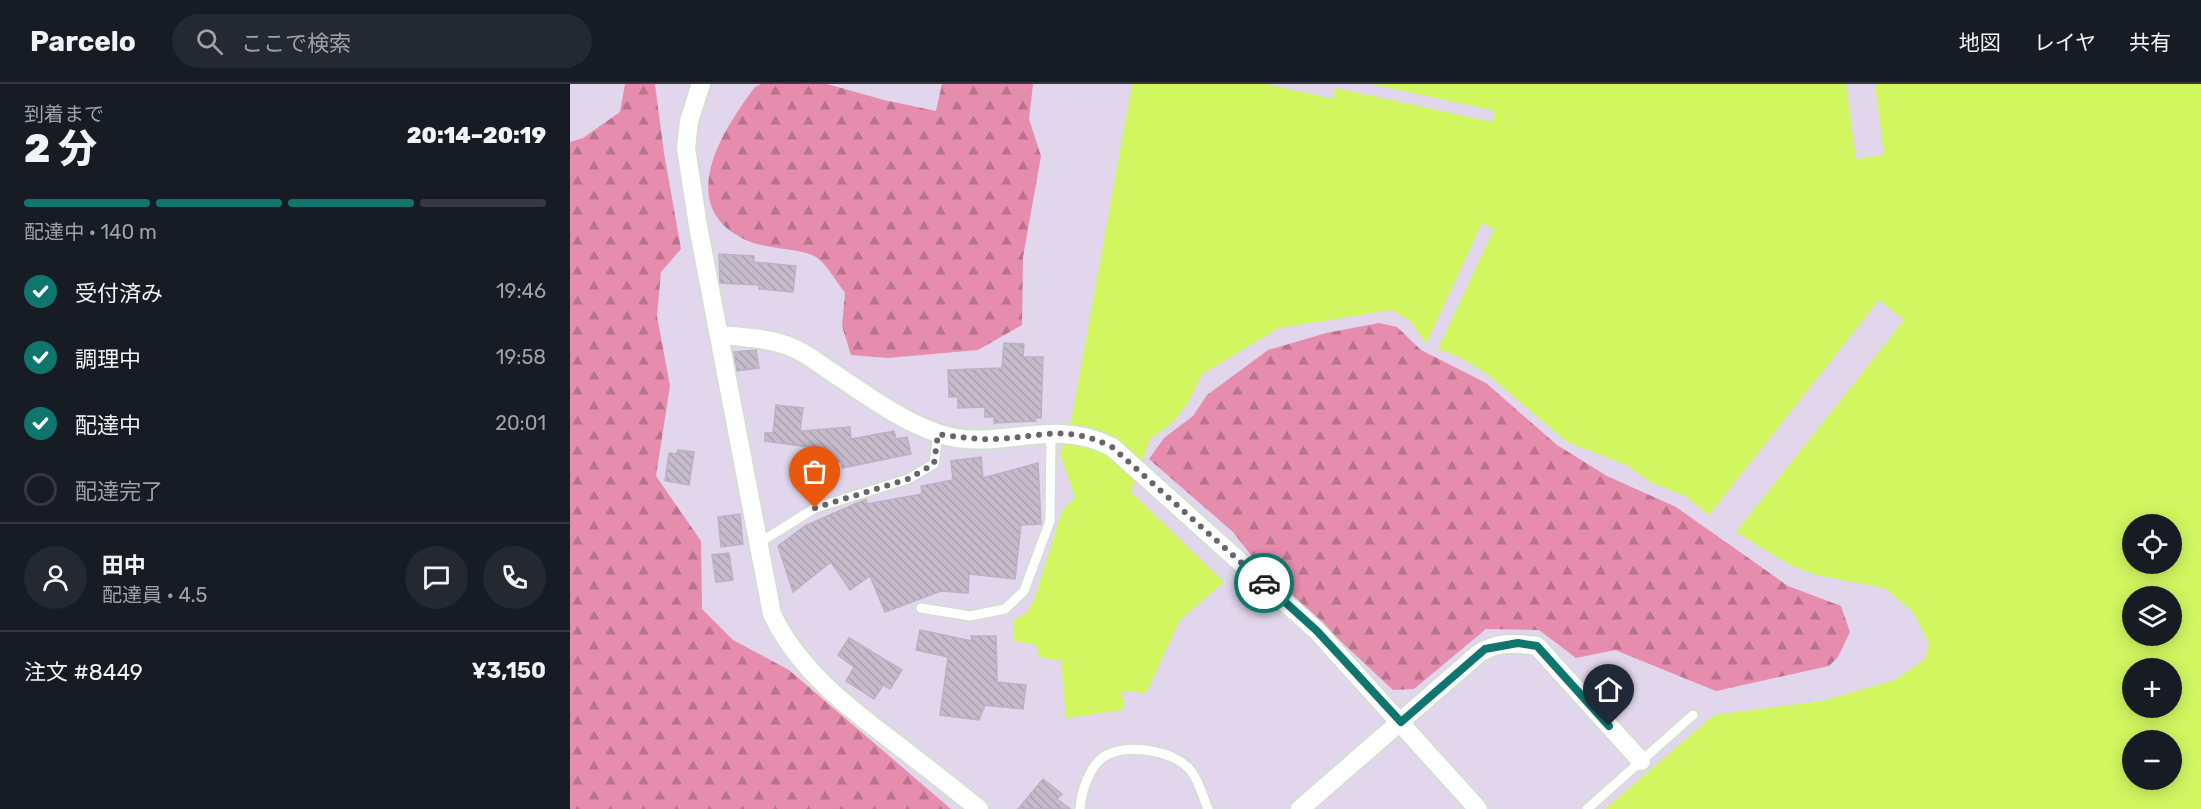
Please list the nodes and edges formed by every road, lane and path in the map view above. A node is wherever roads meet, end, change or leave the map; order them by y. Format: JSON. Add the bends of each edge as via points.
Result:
{"nodes":[{"id":1,"x":701,"y":84,"type":"edge"},
{"id":2,"x":719,"y":335,"type":"junction"},
{"id":3,"x":1056,"y":432,"type":"junction"},
{"id":4,"x":938,"y":434,"type":"junction"},
{"id":5,"x":759,"y":543,"type":"junction"},
{"id":6,"x":921,"y":608,"type":"dead end"},
{"id":7,"x":1694,"y":715,"type":"dead end"},
{"id":8,"x":1401,"y":722,"type":"junction"},
{"id":9,"x":1641,"y":761,"type":"junction"},
{"id":10,"x":979,"y":809,"type":"edge"},
{"id":11,"x":1080,"y":809,"type":"edge"},
{"id":12,"x":1208,"y":809,"type":"edge"},
{"id":13,"x":1300,"y":809,"type":"edge"},
{"id":14,"x":1478,"y":809,"type":"edge"},
{"id":15,"x":1587,"y":809,"type":"edge"}],
"edges":[{"from":1,"to":2,"type":"street","via":[[689,121],[686,148]]},
{"from":2,"to":4,"type":"street","via":[[758,338],[792,347],[898,414]]},
{"from":2,"to":5,"type":"street"},
{"from":3,"to":4,"type":"street","via":[[999,439]]},
{"from":3,"to":6,"type":"lane","via":[[1050,521],[1024,591],[1005,609],[970,616]]},
{"from":3,"to":8,"type":"street","via":[[1088,435],[1101,441],[1143,473],[1317,631]]},
{"from":4,"to":5,"type":"lane","via":[[934,464],[908,479],[815,508]]},
{"from":5,"to":10,"type":"street","via":[[772,614],[797,657],[861,717]]},
{"from":7,"to":9,"type":"lane"},
{"from":8,"to":9,"type":"street","via":[[1485,649],[1496,645],[1537,646]]},
{"from":8,"to":13,"type":"street"},
{"from":8,"to":14,"type":"street"},
{"from":9,"to":15,"type":"lane"},
{"from":11,"to":12,"type":"lane","via":[[1090,773],[1108,754],[1133,750],[1158,750],[1191,770]]}]}
